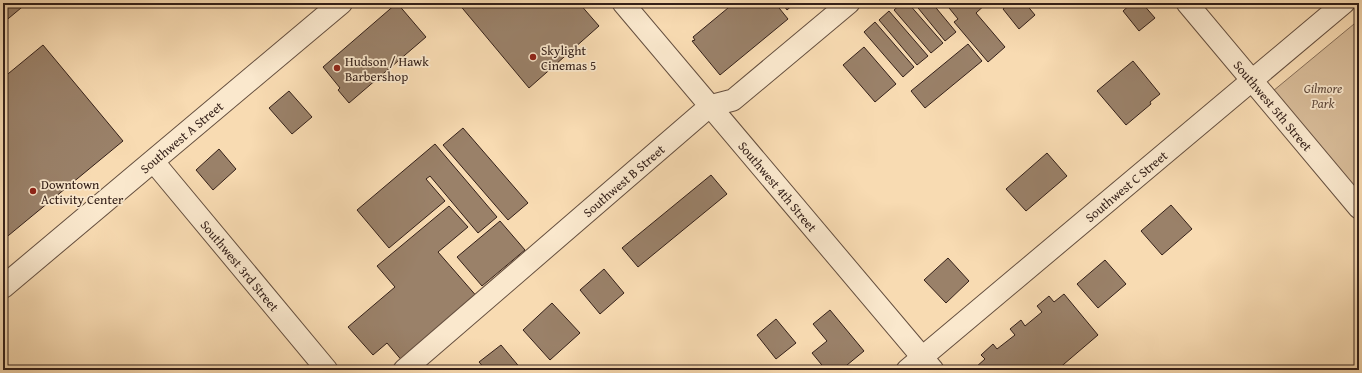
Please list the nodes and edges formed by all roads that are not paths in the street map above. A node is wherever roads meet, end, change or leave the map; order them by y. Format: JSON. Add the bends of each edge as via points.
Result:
{"nodes":[{"id":1,"x":341,"y":3,"type":"edge"},
{"id":2,"x":623,"y":3,"type":"edge"},
{"id":3,"x":849,"y":3,"type":"edge"},
{"id":4,"x":1187,"y":3,"type":"edge"},
{"id":5,"x":1344,"y":3,"type":"edge"},
{"id":6,"x":1252,"y":80,"type":"junction"},
{"id":7,"x":710,"y":106,"type":"junction"},
{"id":8,"x":153,"y":161,"type":"junction"},
{"id":9,"x":1359,"y":208,"type":"edge"},
{"id":10,"x":3,"y":287,"type":"edge"},
{"id":11,"x":921,"y":366,"type":"edge"},
{"id":12,"x":327,"y":370,"type":"edge"},
{"id":13,"x":404,"y":370,"type":"edge"}],
"edges":[{"from":1,"to":8,"type":"street","name":"Southwest A Street"},
{"from":2,"to":7,"type":"street","name":"Southwest 4th Street"},
{"from":3,"to":7,"type":"street","name":"Southwest B Street","via":[[733,100]]},
{"from":4,"to":6,"type":"street","name":"Southwest 5th Street"},
{"from":5,"to":6,"type":"street","name":"Southwest C Street"},
{"from":6,"to":9,"type":"street","name":"Southwest 5th Street"},
{"from":6,"to":11,"type":"street","name":"Southwest C Street"},
{"from":7,"to":11,"type":"street","name":"Southwest 4th Street"},
{"from":7,"to":13,"type":"street","name":"Southwest B Street"},
{"from":8,"to":10,"type":"street","name":"Southwest A Street"},
{"from":8,"to":12,"type":"street","name":"Southwest 3rd Street"}]}
